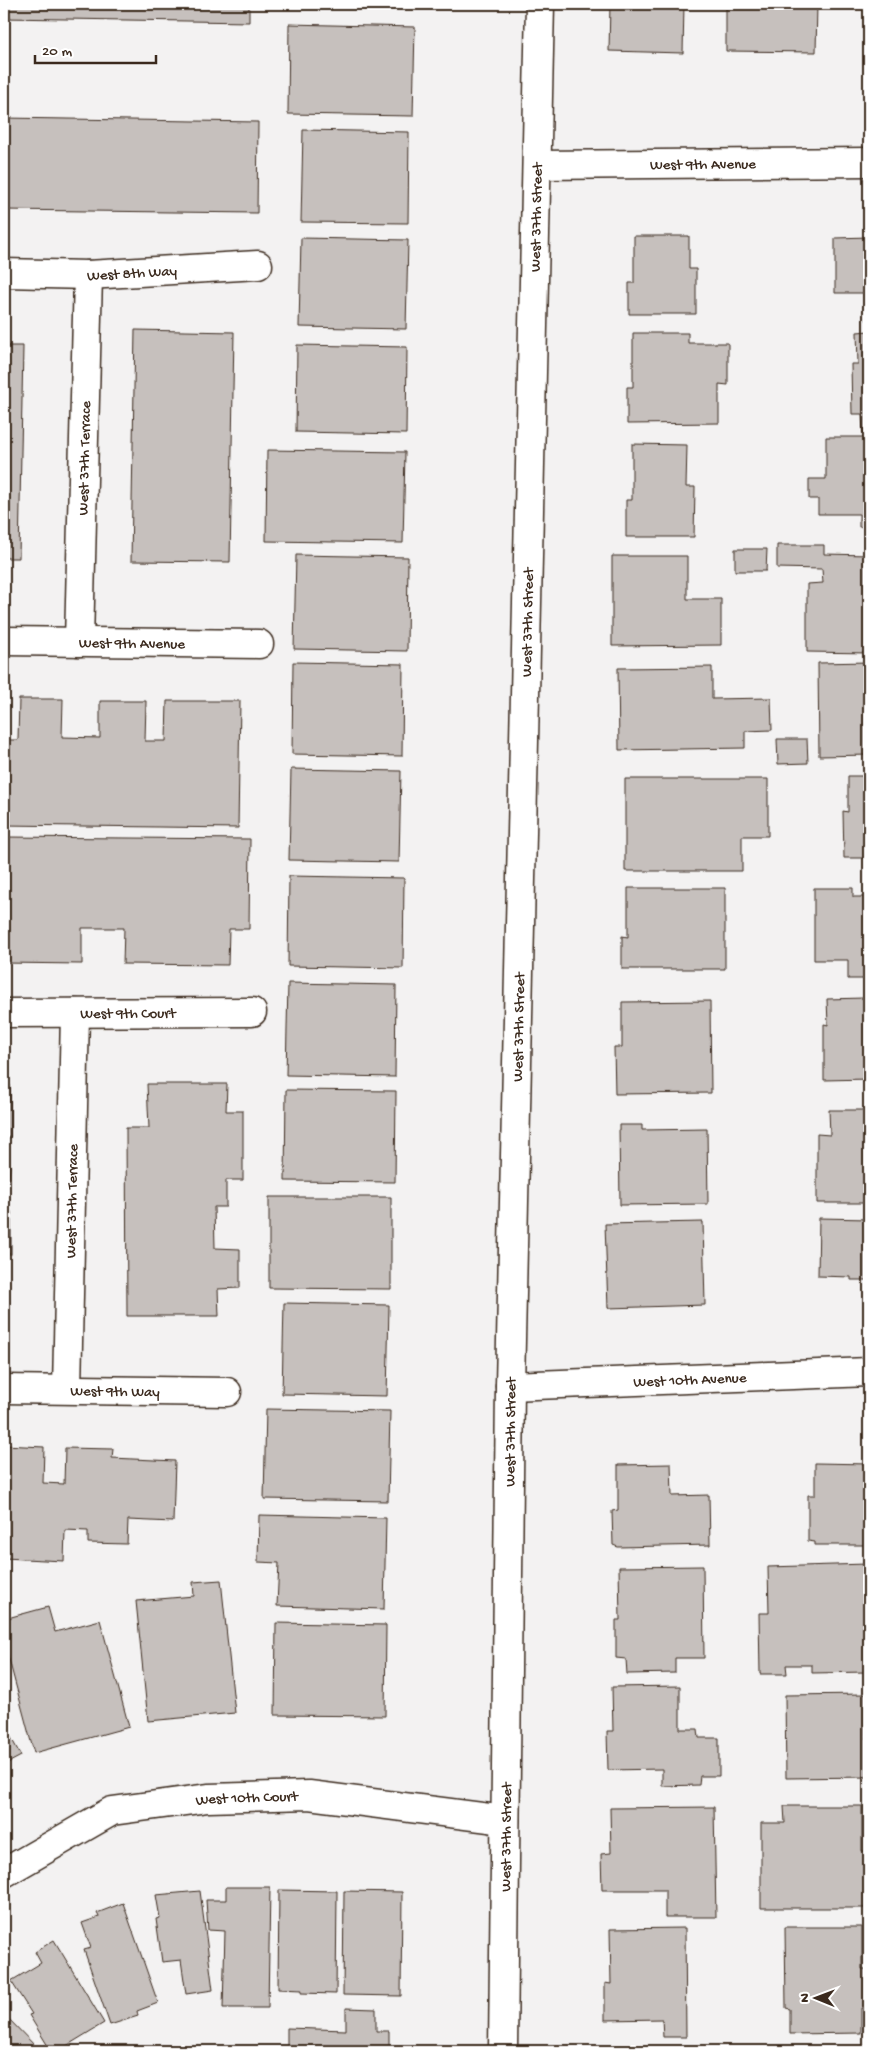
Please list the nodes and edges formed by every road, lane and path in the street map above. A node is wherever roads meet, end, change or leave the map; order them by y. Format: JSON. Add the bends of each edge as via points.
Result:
{"nodes":[{"id":1,"x":540,"y":4,"type":"edge"},
{"id":2,"x":869,"y":162,"type":"edge"},
{"id":3,"x":538,"y":166,"type":"junction"},
{"id":4,"x":258,"y":265,"type":"dead end"},
{"id":5,"x":4,"y":273,"type":"edge"},
{"id":6,"x":88,"y":275,"type":"junction"},
{"id":7,"x":4,"y":641,"type":"edge"},
{"id":8,"x":79,"y":642,"type":"junction"},
{"id":9,"x":259,"y":644,"type":"dead end"},
{"id":10,"x":4,"y":1012,"type":"edge"},
{"id":11,"x":252,"y":1012,"type":"dead end"},
{"id":12,"x":75,"y":1013,"type":"junction"},
{"id":13,"x":869,"y":1372,"type":"edge"},
{"id":14,"x":510,"y":1386,"type":"junction"},
{"id":15,"x":4,"y":1388,"type":"edge"},
{"id":16,"x":67,"y":1389,"type":"junction"},
{"id":17,"x":227,"y":1392,"type":"dead end"},
{"id":18,"x":505,"y":1820,"type":"junction"},
{"id":19,"x":4,"y":1873,"type":"edge"},
{"id":20,"x":503,"y":2051,"type":"edge"}],
"edges":[{"from":1,"to":3,"type":"street","name":"West 37th Street"},
{"from":2,"to":3,"type":"street","name":"West 9th Avenue"},
{"from":3,"to":14,"type":"street","name":"West 37th Street"},
{"from":4,"to":6,"type":"street","name":"West 8th Way"},
{"from":5,"to":6,"type":"street","name":"West 8th Way"},
{"from":6,"to":8,"type":"street","name":"West 37th Terrace"},
{"from":7,"to":8,"type":"street","name":"West 9th Avenue"},
{"from":8,"to":9,"type":"street","name":"West 9th Avenue"},
{"from":10,"to":12,"type":"street","name":"West 9th Court"},
{"from":11,"to":12,"type":"street","name":"West 9th Court"},
{"from":12,"to":16,"type":"street","name":"West 37th Terrace"},
{"from":13,"to":14,"type":"street","name":"West 10th Avenue"},
{"from":14,"to":18,"type":"street","name":"West 37th Street"},
{"from":15,"to":16,"type":"street","name":"West 9th Way"},
{"from":16,"to":17,"type":"street","name":"West 9th Way"},
{"from":18,"to":19,"type":"street","name":"West 10th Court","via":[[309,1795],[208,1798],[112,1811]]},
{"from":18,"to":20,"type":"street","name":"West 37th Street"}]}
